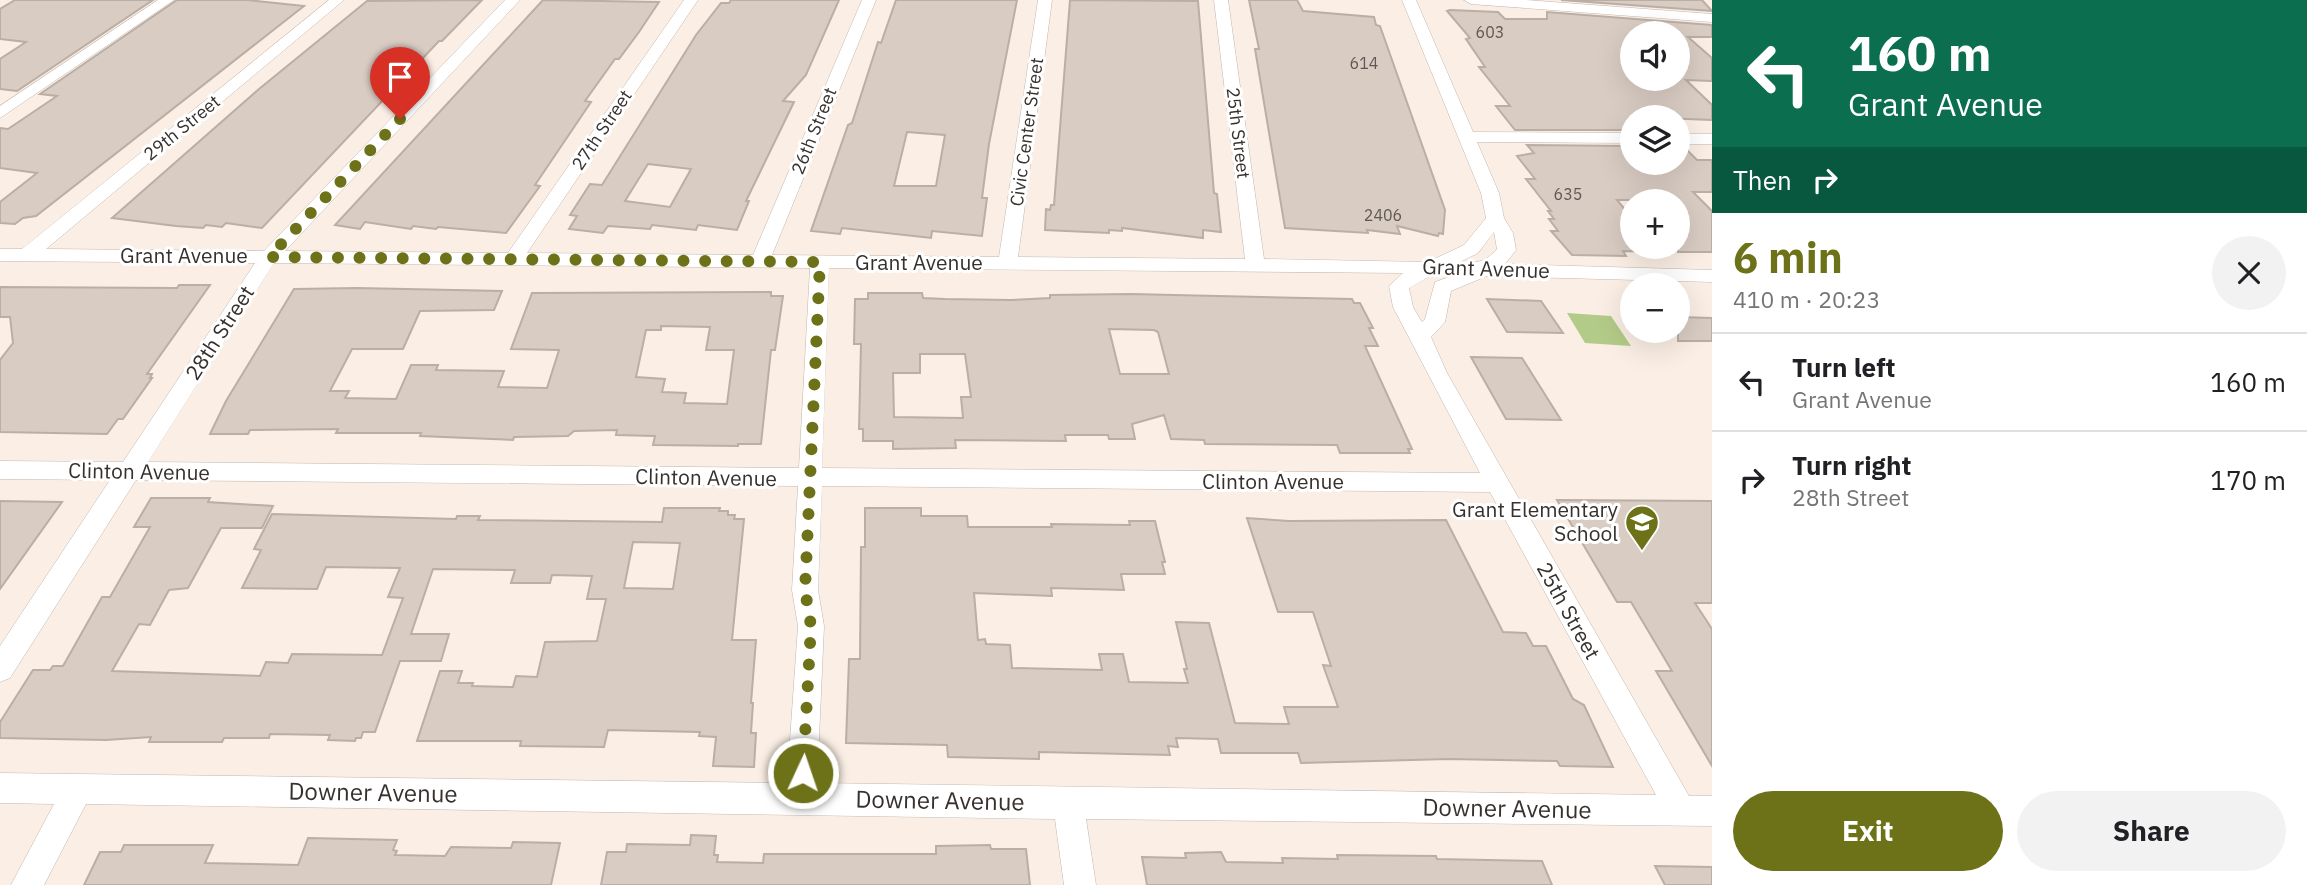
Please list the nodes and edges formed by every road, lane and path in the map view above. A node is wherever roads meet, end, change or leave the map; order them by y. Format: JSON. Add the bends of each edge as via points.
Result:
{"nodes":[{"id":1,"x":167,"y":0,"type":"edge"},
{"id":2,"x":337,"y":0,"type":"edge"},
{"id":3,"x":513,"y":0,"type":"edge"},
{"id":4,"x":691,"y":0,"type":"edge"},
{"id":5,"x":869,"y":0,"type":"edge"},
{"id":6,"x":1045,"y":0,"type":"edge"},
{"id":7,"x":1221,"y":0,"type":"edge"},
{"id":8,"x":1409,"y":0,"type":"edge"},
{"id":9,"x":1471,"y":0,"type":"edge"},
{"id":10,"x":1599,"y":5,"type":"edge"},
{"id":11,"x":1712,"y":18,"type":"edge"},
{"id":12,"x":0,"y":113,"type":"edge"},
{"id":13,"x":1466,"y":137,"type":"junction"},
{"id":14,"x":1620,"y":138,"type":"edge"},
{"id":15,"x":1690,"y":139,"type":"edge"},
{"id":16,"x":1712,"y":139,"type":"edge"},
{"id":17,"x":1494,"y":218,"type":"junction"},
{"id":18,"x":0,"y":255,"type":"edge"},
{"id":19,"x":27,"y":255,"type":"junction"},
{"id":20,"x":269,"y":257,"type":"junction"},
{"id":21,"x":514,"y":259,"type":"junction"},
{"id":22,"x":760,"y":261,"type":"junction"},
{"id":23,"x":820,"y":262,"type":"junction"},
{"id":24,"x":1008,"y":263,"type":"junction"},
{"id":25,"x":1255,"y":265,"type":"junction"},
{"id":26,"x":1431,"y":267,"type":"junction"},
{"id":27,"x":1488,"y":268,"type":"junction"},
{"id":28,"x":1712,"y":276,"type":"edge"},
{"id":29,"x":1420,"y":335,"type":"junction"},
{"id":30,"x":0,"y":470,"type":"edge"},
{"id":31,"x":131,"y":472,"type":"junction"},
{"id":32,"x":812,"y":479,"type":"junction"},
{"id":33,"x":1496,"y":483,"type":"junction"},
{"id":34,"x":0,"y":669,"type":"edge"},
{"id":35,"x":0,"y":788,"type":"edge"},
{"id":36,"x":78,"y":789,"type":"junction"},
{"id":37,"x":801,"y":798,"type":"junction"},
{"id":38,"x":1068,"y":804,"type":"junction"},
{"id":39,"x":1681,"y":810,"type":"junction"},
{"id":40,"x":1712,"y":811,"type":"edge"},
{"id":41,"x":27,"y":885,"type":"edge"},
{"id":42,"x":1080,"y":885,"type":"edge"}],
"edges":[{"from":1,"to":12,"type":"street"},
{"from":2,"to":19,"type":"street","name":"29th Street"},
{"from":3,"to":20,"type":"street","name":"28th Street"},
{"from":4,"to":21,"type":"street","name":"27th Street"},
{"from":5,"to":22,"type":"street","name":"26th Street"},
{"from":6,"to":24,"type":"street","name":"Civic Center Street"},
{"from":7,"to":25,"type":"street","name":"25th Street"},
{"from":8,"to":13,"type":"street"},
{"from":9,"to":10,"type":"street"},
{"from":10,"to":11,"type":"street"},
{"from":13,"to":14,"type":"street"},
{"from":13,"to":17,"type":"street","via":[[1490,193]]},
{"from":15,"to":16,"type":"street"},
{"from":17,"to":26,"type":"street","via":[[1471,249]]},
{"from":17,"to":27,"type":"street","via":[[1504,233],[1507,250]]},
{"from":18,"to":19,"type":"street","name":"Grant Avenue"},
{"from":19,"to":20,"type":"street","name":"Grant Avenue"},
{"from":20,"to":21,"type":"street","name":"Grant Avenue"},
{"from":20,"to":31,"type":"street","name":"28th Street"},
{"from":21,"to":22,"type":"street","name":"Grant Avenue"},
{"from":22,"to":23,"type":"street","name":"Grant Avenue"},
{"from":23,"to":24,"type":"street","name":"Grant Avenue"},
{"from":23,"to":32,"type":"street"},
{"from":24,"to":25,"type":"street","name":"Grant Avenue"},
{"from":25,"to":26,"type":"street","name":"Grant Avenue"},
{"from":26,"to":27,"type":"street","name":"Grant Avenue"},
{"from":26,"to":29,"type":"street","name":"25th Street","via":[[1399,286],[1403,307]]},
{"from":27,"to":28,"type":"street","name":"Grant Avenue"},
{"from":27,"to":29,"type":"street","via":[[1442,287],[1435,322]]},
{"from":29,"to":33,"type":"street","name":"25th Street"},
{"from":30,"to":31,"type":"street","name":"Clinton Avenue"},
{"from":31,"to":32,"type":"street","name":"Clinton Avenue"},
{"from":31,"to":34,"type":"street","name":"28th Street"},
{"from":32,"to":33,"type":"street","name":"Clinton Avenue"},
{"from":32,"to":37,"type":"street","via":[[805,590],[811,626]]},
{"from":33,"to":39,"type":"street","name":"25th Street"},
{"from":35,"to":36,"type":"street","name":"Downer Avenue"},
{"from":36,"to":37,"type":"street","name":"Downer Avenue"},
{"from":36,"to":41,"type":"street"},
{"from":37,"to":38,"type":"street","name":"Downer Avenue"},
{"from":38,"to":39,"type":"street","name":"Downer Avenue"},
{"from":38,"to":42,"type":"street"},
{"from":39,"to":40,"type":"street","name":"Downer Avenue"}]}
